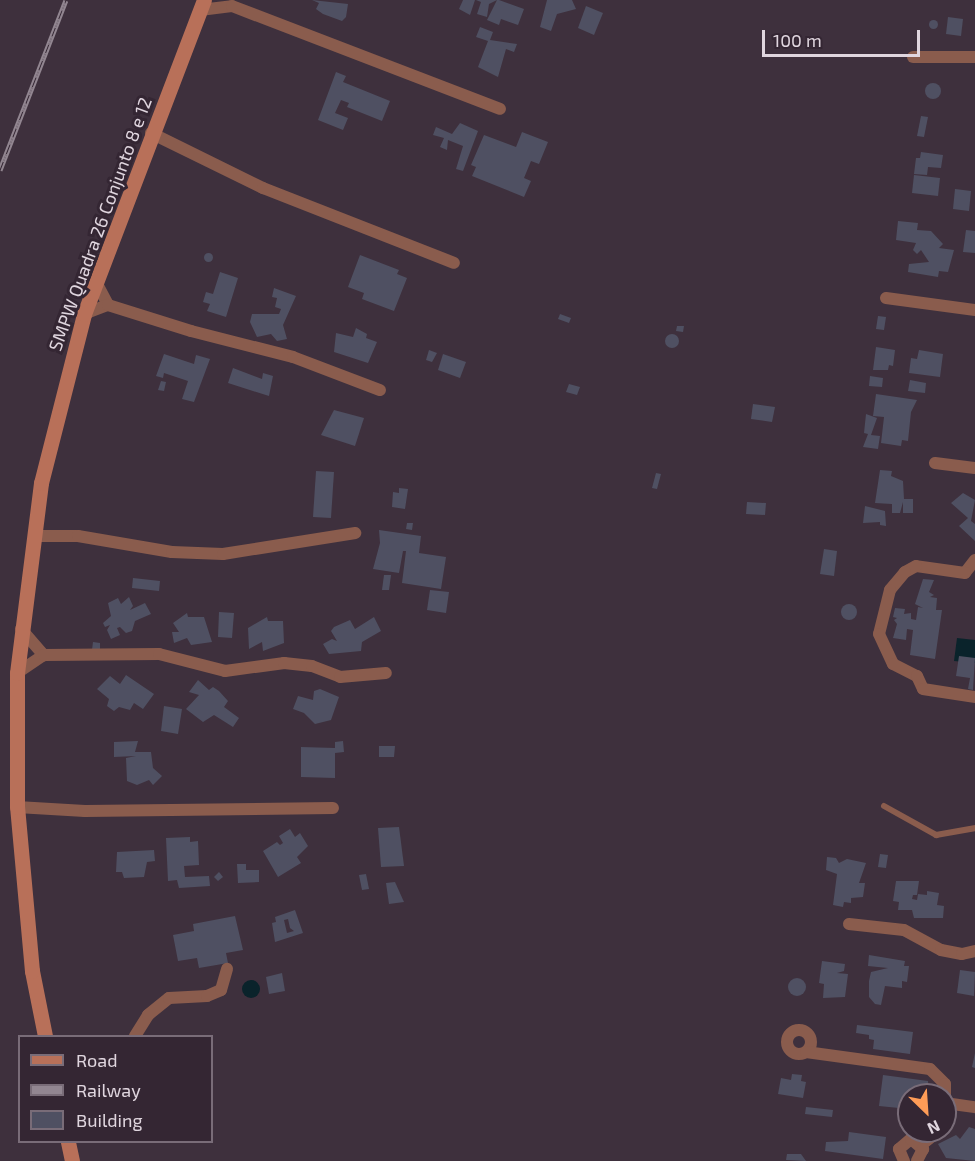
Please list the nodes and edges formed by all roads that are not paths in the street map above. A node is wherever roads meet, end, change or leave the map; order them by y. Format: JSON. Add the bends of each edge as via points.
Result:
{"nodes":[{"id":1,"x":229,"y":3,"type":"edge"},
{"id":2,"x":202,"y":5,"type":"edge"},
{"id":3,"x":913,"y":57,"type":"dead end"},
{"id":4,"x":975,"y":57,"type":"edge"},
{"id":5,"x":500,"y":109,"type":"dead end"},
{"id":6,"x":151,"y":133,"type":"junction"},
{"id":7,"x":454,"y":263,"type":"dead end"},
{"id":8,"x":96,"y":282,"type":"junction"},
{"id":9,"x":886,"y":298,"type":"dead end"},
{"id":10,"x":108,"y":305,"type":"junction"},
{"id":11,"x":975,"y":310,"type":"edge"},
{"id":12,"x":84,"y":315,"type":"junction"},
{"id":13,"x":380,"y":390,"type":"dead end"},
{"id":14,"x":935,"y":463,"type":"dead end"},
{"id":15,"x":975,"y":468,"type":"edge"},
{"id":16,"x":355,"y":533,"type":"dead end"},
{"id":17,"x":34,"y":536,"type":"junction"},
{"id":18,"x":975,"y":560,"type":"edge"},
{"id":19,"x":21,"y":629,"type":"junction"},
{"id":20,"x":44,"y":655,"type":"junction"},
{"id":21,"x":386,"y":673,"type":"dead end"},
{"id":22,"x":17,"y":674,"type":"junction"},
{"id":23,"x":975,"y":697,"type":"edge"},
{"id":24,"x":884,"y":806,"type":"dead end"},
{"id":25,"x":17,"y":807,"type":"junction"},
{"id":26,"x":333,"y":808,"type":"dead end"},
{"id":27,"x":975,"y":828,"type":"edge"},
{"id":28,"x":849,"y":924,"type":"dead end"},
{"id":29,"x":975,"y":951,"type":"edge"},
{"id":30,"x":227,"y":969,"type":"dead end"},
{"id":31,"x":45,"y":1035,"type":"edge"},
{"id":32,"x":136,"y":1035,"type":"edge"},
{"id":33,"x":806,"y":1052,"type":"dead end"},
{"id":34,"x":944,"y":1083,"type":"edge"},
{"id":35,"x":957,"y":1104,"type":"edge"},
{"id":36,"x":975,"y":1107,"type":"edge"},
{"id":37,"x":68,"y":1143,"type":"edge"},
{"id":38,"x":924,"y":1143,"type":"edge"},
{"id":39,"x":921,"y":1145,"type":"junction"},
{"id":40,"x":72,"y":1161,"type":"edge"},
{"id":41,"x":904,"y":1161,"type":"edge"},
{"id":42,"x":917,"y":1161,"type":"edge"}],
"edges":[{"from":1,"to":2,"type":"street"},
{"from":1,"to":5,"type":"street"},
{"from":2,"to":6,"type":"street","name":"SMPW Quadra 26 Conjunto 8 e 12"},
{"from":3,"to":4,"type":"street"},
{"from":6,"to":7,"type":"street","via":[[263,188]]},
{"from":6,"to":8,"type":"street","name":"SMPW Quadra 26 Conjunto 8 e 12"},
{"from":8,"to":10,"type":"street"},
{"from":8,"to":12,"type":"street","name":"SMPW Quadra 26 Conjunto 8 e 12"},
{"from":9,"to":11,"type":"street"},
{"from":10,"to":12,"type":"street"},
{"from":10,"to":13,"type":"street","via":[[293,357]]},
{"from":12,"to":17,"type":"street","name":"SMPW Quadra 26 Conjunto 8 e 12","via":[[55,421]]},
{"from":14,"to":15,"type":"street"},
{"from":16,"to":17,"type":"street","via":[[223,554],[172,552],[78,536]]},
{"from":17,"to":19,"type":"street","name":"SMPW Quadra 26 Conjunto 8 e 12"},
{"from":18,"to":23,"type":"street","via":[[965,573],[916,566],[905,572],[890,590],[879,634],[893,664],[917,676],[922,689]]},
{"from":19,"to":20,"type":"street"},
{"from":19,"to":22,"type":"street","name":"SMPW Quadra 26 Conjunto 8 e 12"},
{"from":20,"to":21,"type":"street","via":[[159,654],[225,671],[284,663],[312,666],[340,677]]},
{"from":20,"to":22,"type":"street"},
{"from":22,"to":25,"type":"street","name":"SMPW Quadra 26 Conjunto 8 e 12"},
{"from":24,"to":27,"type":"lane","via":[[936,835]]},
{"from":25,"to":26,"type":"street","via":[[85,811]]},
{"from":25,"to":31,"type":"street","name":"SMPW Quadra 26 Conjunto 8 e 12","via":[[32,971]]},
{"from":28,"to":29,"type":"street","via":[[904,930],[941,950],[962,954]]},
{"from":30,"to":32,"type":"street","via":[[221,990],[207,996],[169,998],[148,1015]]},
{"from":33,"to":34,"type":"street","via":[[930,1069]]},
{"from":35,"to":36,"type":"street"},
{"from":37,"to":40,"type":"street"},
{"from":38,"to":39,"type":"street"},
{"from":39,"to":41,"type":"street","via":[[915,1139],[903,1142],[899,1153]]},
{"from":39,"to":42,"type":"street","via":[[923,1153]]}]}
